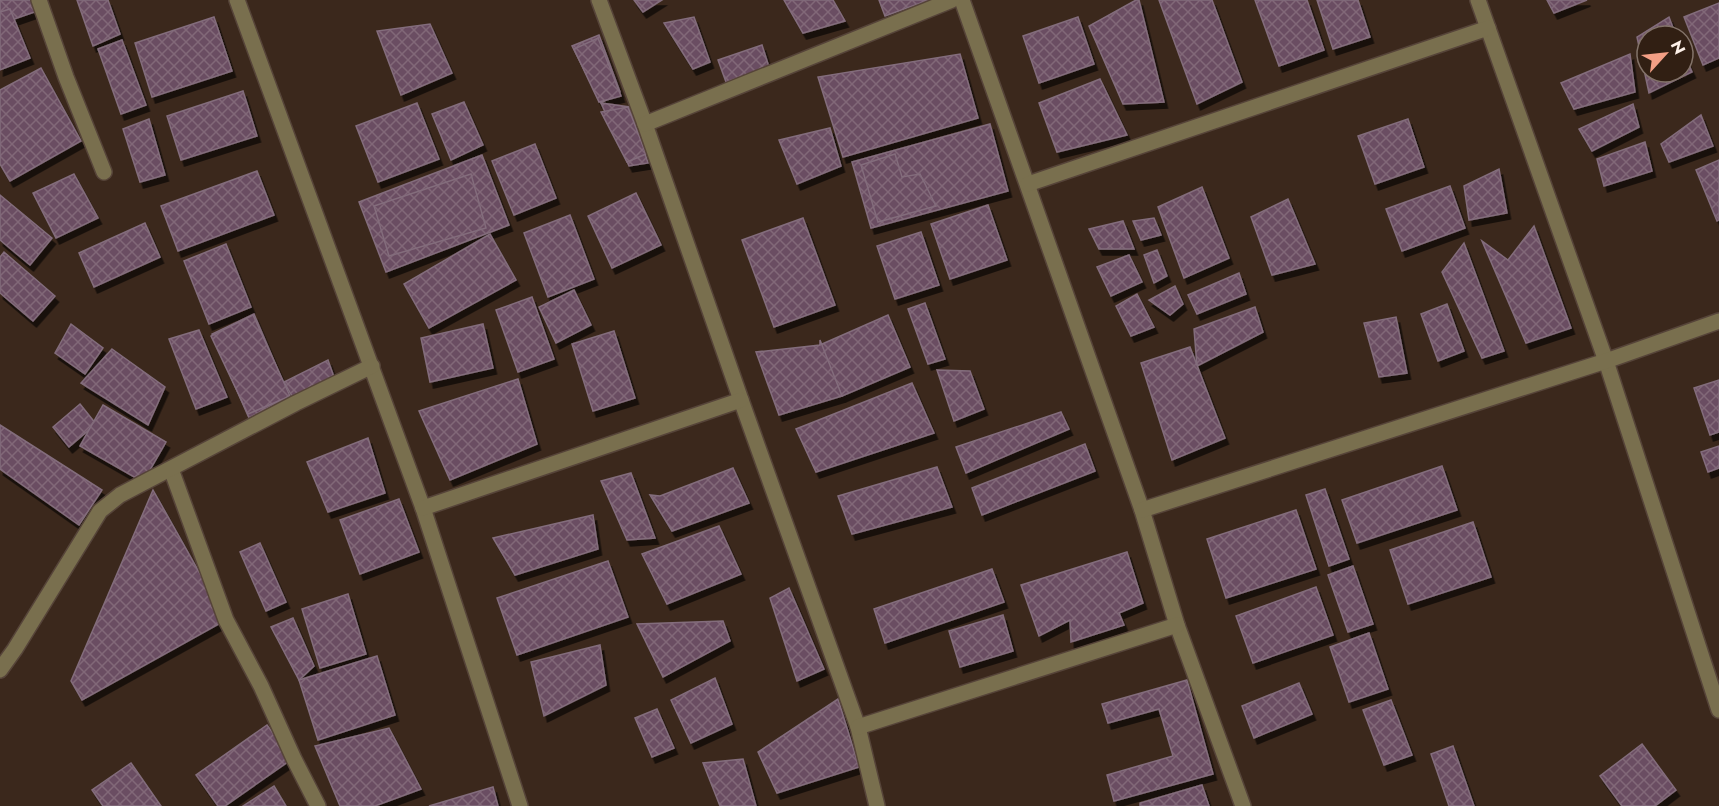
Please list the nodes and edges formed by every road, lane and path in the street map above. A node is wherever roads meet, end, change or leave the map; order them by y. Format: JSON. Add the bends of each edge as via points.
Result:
{"nodes":[{"id":1,"x":39,"y":0,"type":"edge"},
{"id":2,"x":237,"y":0,"type":"edge"},
{"id":3,"x":599,"y":0,"type":"edge"},
{"id":4,"x":952,"y":0,"type":"edge"},
{"id":5,"x":962,"y":0,"type":"edge"},
{"id":6,"x":1478,"y":0,"type":"edge"},
{"id":7,"x":1488,"y":28,"type":"junction"},
{"id":8,"x":645,"y":124,"type":"junction"},
{"id":9,"x":104,"y":172,"type":"dead end"},
{"id":10,"x":1028,"y":184,"type":"junction"},
{"id":11,"x":1719,"y":321,"type":"edge"},
{"id":12,"x":1606,"y":361,"type":"junction"},
{"id":13,"x":372,"y":366,"type":"junction"},
{"id":14,"x":741,"y":400,"type":"junction"},
{"id":15,"x":171,"y":469,"type":"junction"},
{"id":16,"x":423,"y":507,"type":"junction"},
{"id":17,"x":1142,"y":510,"type":"junction"},
{"id":18,"x":1177,"y":625,"type":"junction"},
{"id":19,"x":0,"y":670,"type":"edge"},
{"id":20,"x":1719,"y":710,"type":"edge"},
{"id":21,"x":858,"y":727,"type":"junction"},
{"id":22,"x":318,"y":806,"type":"edge"},
{"id":23,"x":520,"y":806,"type":"edge"},
{"id":24,"x":876,"y":806,"type":"edge"},
{"id":25,"x":1243,"y":806,"type":"edge"}],
"edges":[{"from":1,"to":9,"type":"street"},
{"from":2,"to":13,"type":"street"},
{"from":3,"to":8,"type":"street"},
{"from":4,"to":8,"type":"street"},
{"from":5,"to":10,"type":"street"},
{"from":6,"to":7,"type":"street"},
{"from":7,"to":10,"type":"street"},
{"from":7,"to":12,"type":"street"},
{"from":8,"to":14,"type":"street"},
{"from":10,"to":17,"type":"street"},
{"from":11,"to":12,"type":"street"},
{"from":12,"to":17,"type":"street"},
{"from":12,"to":20,"type":"street"},
{"from":13,"to":15,"type":"street"},
{"from":13,"to":16,"type":"street"},
{"from":14,"to":16,"type":"street"},
{"from":14,"to":21,"type":"street"},
{"from":15,"to":19,"type":"street","via":[[120,495],[100,511]]},
{"from":15,"to":22,"type":"street","via":[[226,620]]},
{"from":16,"to":23,"type":"street"},
{"from":17,"to":18,"type":"street"},
{"from":18,"to":21,"type":"street"},
{"from":18,"to":25,"type":"street"},
{"from":21,"to":24,"type":"street"}]}
